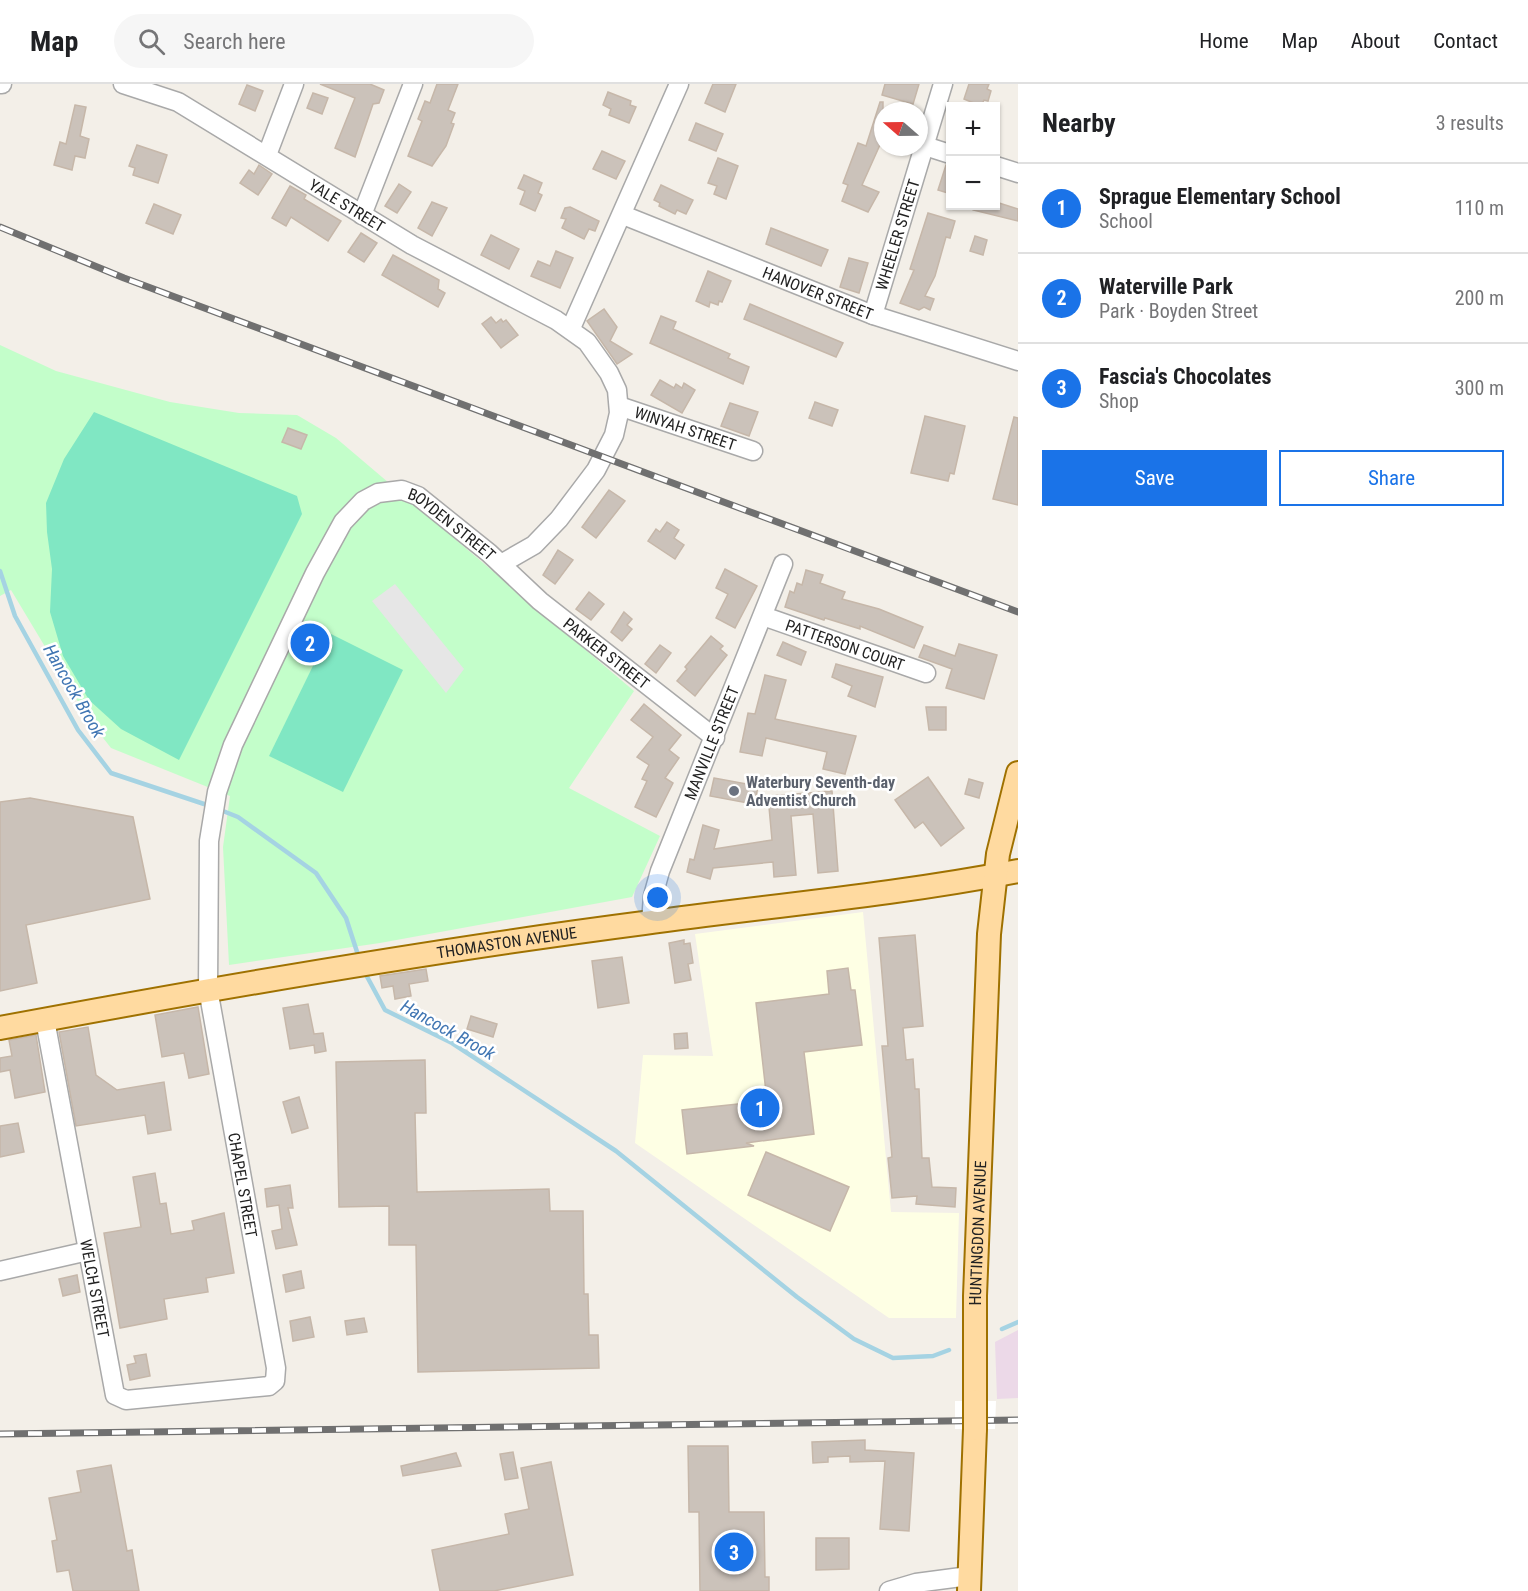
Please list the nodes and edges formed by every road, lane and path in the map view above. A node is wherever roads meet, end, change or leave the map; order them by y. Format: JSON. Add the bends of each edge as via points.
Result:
{"nodes":[{"id":1,"x":123,"y":84,"type":"edge"},
{"id":2,"x":294,"y":84,"type":"edge"},
{"id":3,"x":413,"y":84,"type":"edge"},
{"id":4,"x":679,"y":84,"type":"edge"},
{"id":5,"x":943,"y":84,"type":"edge"},
{"id":6,"x":928,"y":136,"type":"edge"},
{"id":7,"x":928,"y":147,"type":"edge"},
{"id":8,"x":946,"y":152,"type":"edge"},
{"id":9,"x":267,"y":155,"type":"junction"},
{"id":10,"x":922,"y":156,"type":"edge"},
{"id":11,"x":1000,"y":167,"type":"edge"},
{"id":12,"x":1018,"y":173,"type":"edge"},
{"id":13,"x":362,"y":214,"type":"junction"},
{"id":14,"x":623,"y":215,"type":"junction"},
{"id":15,"x":873,"y":315,"type":"junction"},
{"id":16,"x":571,"y":328,"type":"junction"},
{"id":17,"x":1018,"y":361,"type":"edge"},
{"id":18,"x":619,"y":406,"type":"junction"},
{"id":19,"x":753,"y":451,"type":"dead end"},
{"id":20,"x":501,"y":564,"type":"junction"},
{"id":21,"x":783,"y":564,"type":"dead end"},
{"id":22,"x":763,"y":616,"type":"junction"},
{"id":23,"x":926,"y":673,"type":"dead end"},
{"id":24,"x":715,"y":738,"type":"junction"},
{"id":25,"x":1018,"y":773,"type":"edge"},
{"id":26,"x":1018,"y":871,"type":"edge"},
{"id":27,"x":995,"y":875,"type":"junction"},
{"id":28,"x":651,"y":922,"type":"junction"},
{"id":29,"x":207,"y":989,"type":"junction"},
{"id":30,"x":45,"y":1020,"type":"junction"},
{"id":31,"x":0,"y":1028,"type":"edge"},
{"id":32,"x":88,"y":1251,"type":"junction"},
{"id":33,"x":0,"y":1271,"type":"edge"},
{"id":34,"x":275,"y":1381,"type":"joint"},
{"id":35,"x":969,"y":1583,"type":"edge"},
{"id":36,"x":888,"y":1591,"type":"edge"}],
"edges":[{"from":1,"to":9,"type":"street","name":"YALE STREET","via":[[178,102]]},
{"from":2,"to":9,"type":"street"},
{"from":3,"to":13,"type":"street"},
{"from":4,"to":14,"type":"street"},
{"from":5,"to":6,"type":"street","name":"WHEELER STREET"},
{"from":7,"to":8,"type":"street"},
{"from":9,"to":13,"type":"street","name":"YALE STREET"},
{"from":10,"to":15,"type":"street","name":"WHEELER STREET"},
{"from":11,"to":12,"type":"street"},
{"from":13,"to":16,"type":"street","name":"YALE STREET","via":[[429,254]]},
{"from":14,"to":15,"type":"street","name":"HANOVER STREET"},
{"from":14,"to":16,"type":"street"},
{"from":15,"to":17,"type":"street","name":"HANOVER STREET"},
{"from":16,"to":18,"type":"street","name":"BOYDEN STREET","via":[[587,342],[609,373]]},
{"from":18,"to":19,"type":"street","name":"WINYAH STREET"},
{"from":18,"to":20,"type":"street","name":"BOYDEN STREET","via":[[610,444],[585,486],[534,545]]},
{"from":20,"to":24,"type":"street","name":"PARKER STREET","via":[[549,608]]},
{"from":20,"to":29,"type":"street","name":"BOYDEN STREET","via":[[414,494],[402,490],[387,490],[363,501],[343,522],[245,718],[217,792],[208,854]]},
{"from":21,"to":22,"type":"street","name":"MANVILLE STREET"},
{"from":22,"to":23,"type":"street","name":"PATTERSON COURT"},
{"from":22,"to":24,"type":"street","name":"MANVILLE STREET"},
{"from":24,"to":28,"type":"street","name":"MANVILLE STREET","via":[[660,871]]},
{"from":25,"to":27,"type":"main road","name":"HUNTINGDON AVENUE"},
{"from":26,"to":27,"type":"main road","name":"THOMASTON AVENUE"},
{"from":27,"to":28,"type":"main road","name":"THOMASTON AVENUE","via":[[931,888]]},
{"from":27,"to":35,"type":"main road","name":"HUNTINGDON AVENUE","bridge":true,"via":[[988,934]]},
{"from":28,"to":29,"type":"main road","name":"THOMASTON AVENUE"},
{"from":29,"to":30,"type":"main road","name":"THOMASTON AVENUE"},
{"from":29,"to":34,"type":"street","name":"CHAPEL STREET","via":[[276,1368]]},
{"from":30,"to":31,"type":"main road","name":"THOMASTON AVENUE"},
{"from":30,"to":32,"type":"street","name":"WELCH STREET"},
{"from":32,"to":33,"type":"street"},
{"from":32,"to":34,"type":"street","name":"WELCH STREET","via":[[117,1398],[265,1387]]},
{"from":35,"to":36,"type":"street","via":[[916,1582]]}]}
